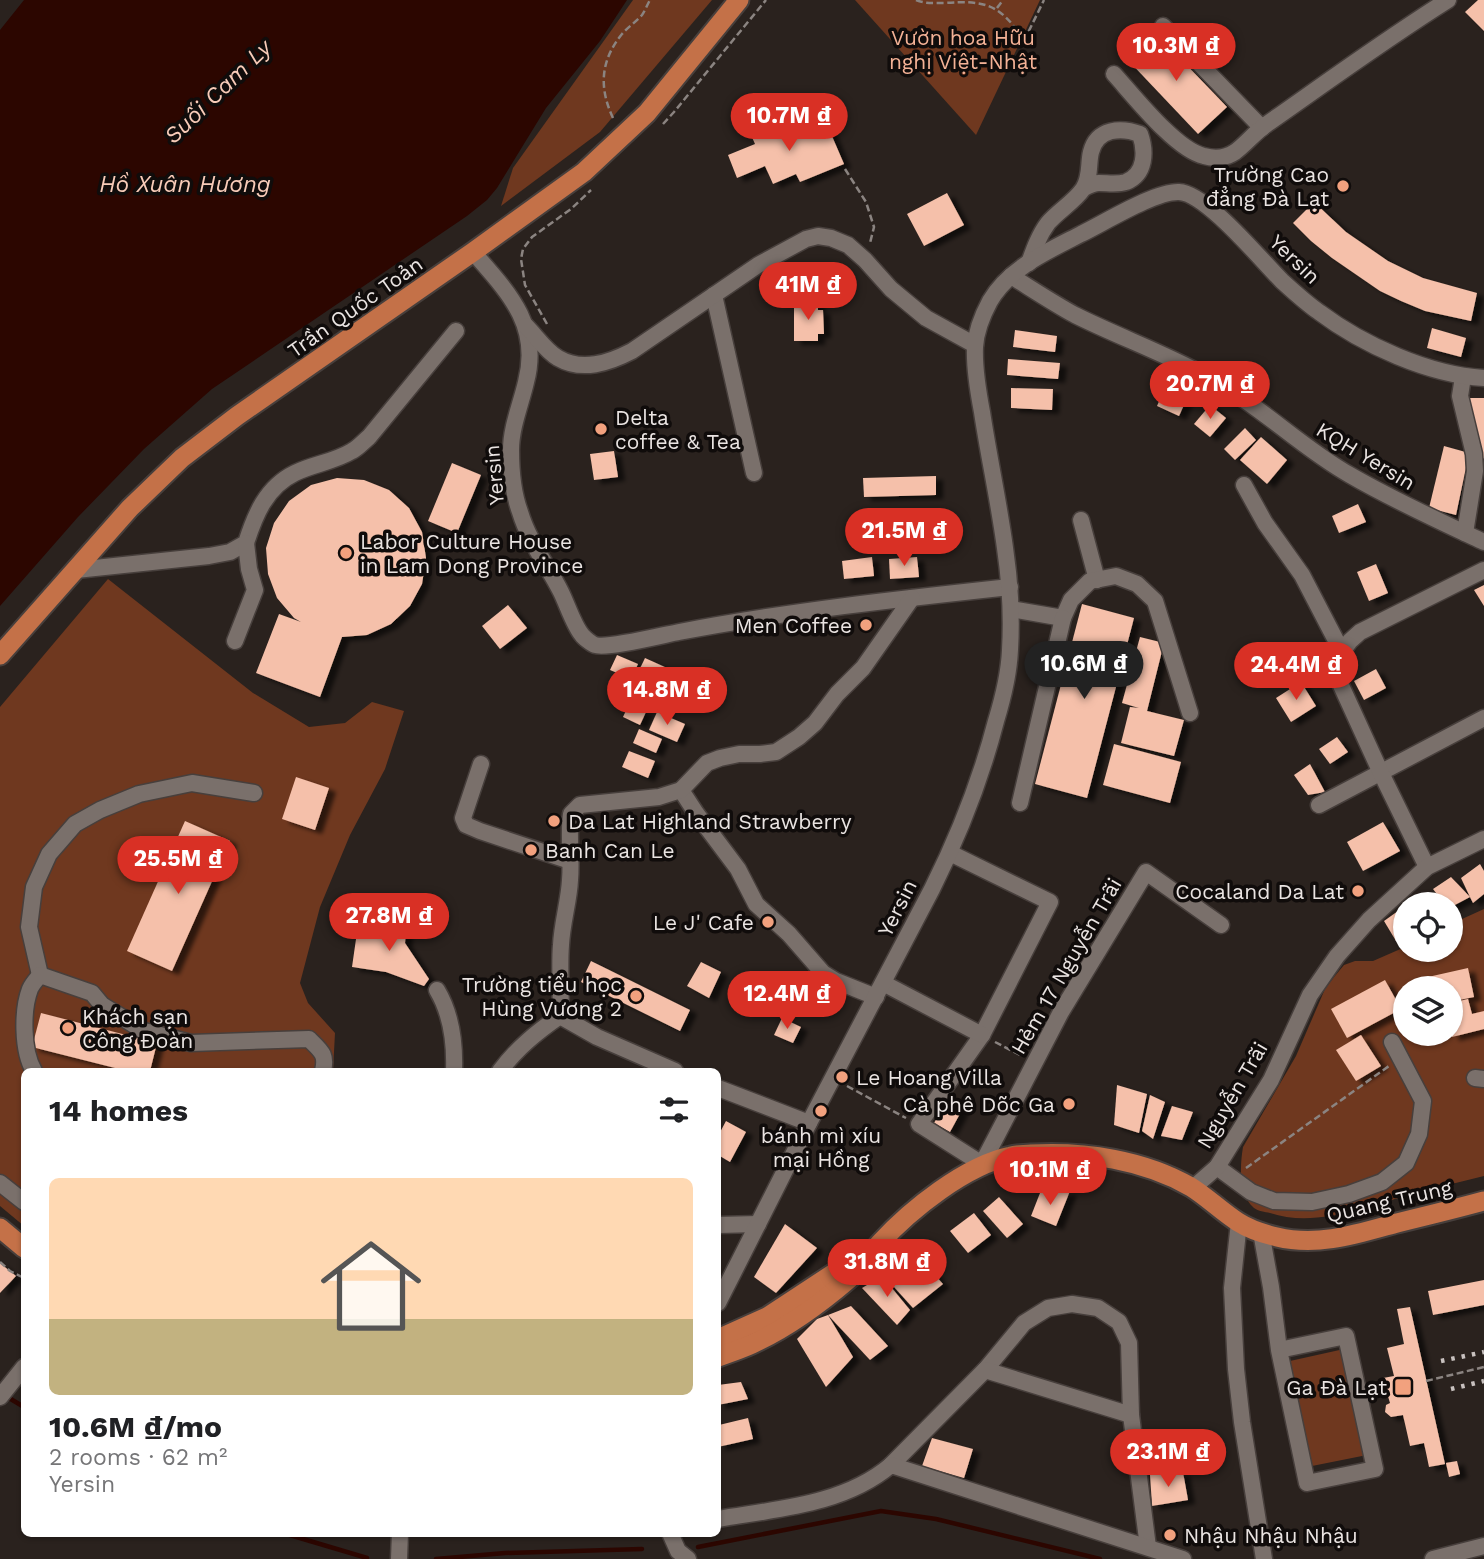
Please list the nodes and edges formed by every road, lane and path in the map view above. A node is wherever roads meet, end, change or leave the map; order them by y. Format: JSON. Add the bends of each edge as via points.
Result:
{"nodes":[{"id":1,"x":650,"y":0,"type":"edge"},
{"id":2,"x":739,"y":0,"type":"edge"},
{"id":3,"x":916,"y":0,"type":"edge"},
{"id":4,"x":1003,"y":0,"type":"edge"},
{"id":5,"x":1044,"y":0,"type":"edge"},
{"id":6,"x":1448,"y":0,"type":"edge"},
{"id":7,"x":997,"y":8,"type":"junction"},
{"id":8,"x":1163,"y":26,"type":"dead end"},
{"id":9,"x":1114,"y":74,"type":"dead end"},
{"id":10,"x":613,"y":118,"type":"dead end"},
{"id":11,"x":1155,"y":119,"type":"junction"},
{"id":12,"x":1262,"y":128,"type":"junction"},
{"id":13,"x":1139,"y":134,"type":"junction"},
{"id":14,"x":845,"y":169,"type":"dead end"},
{"id":15,"x":1084,"y":188,"type":"junction"},
{"id":16,"x":571,"y":209,"type":"dead end"},
{"id":17,"x":869,"y":246,"type":"dead end"},
{"id":18,"x":474,"y":251,"type":"junction"},
{"id":19,"x":1028,"y":263,"type":"junction"},
{"id":20,"x":1011,"y":276,"type":"junction"},
{"id":21,"x":714,"y":295,"type":"junction"},
{"id":22,"x":525,"y":324,"type":"junction"},
{"id":23,"x":549,"y":327,"type":"dead end"},
{"id":24,"x":456,"y":331,"type":"dead end"},
{"id":25,"x":975,"y":345,"type":"junction"},
{"id":26,"x":1463,"y":376,"type":"junction"},
{"id":27,"x":1484,"y":378,"type":"edge"},
{"id":28,"x":754,"y":473,"type":"dead end"},
{"id":29,"x":1244,"y":485,"type":"dead end"},
{"id":30,"x":1081,"y":520,"type":"dead end"},
{"id":31,"x":1465,"y":533,"type":"junction"},
{"id":32,"x":1484,"y":542,"type":"edge"},
{"id":33,"x":246,"y":543,"type":"junction"},
{"id":34,"x":1484,"y":569,"type":"edge"},
{"id":35,"x":76,"y":570,"type":"junction"},
{"id":36,"x":1097,"y":580,"type":"junction"},
{"id":37,"x":1010,"y":587,"type":"junction"},
{"id":38,"x":912,"y":598,"type":"junction"},
{"id":39,"x":1011,"y":609,"type":"junction"},
{"id":40,"x":1063,"y":618,"type":"junction"},
{"id":41,"x":235,"y":642,"type":"dead end"},
{"id":42,"x":1342,"y":652,"type":"junction"},
{"id":43,"x":0,"y":655,"type":"edge"},
{"id":44,"x":1190,"y":713,"type":"dead end"},
{"id":45,"x":1484,"y":718,"type":"edge"},
{"id":46,"x":481,"y":764,"type":"dead end"},
{"id":47,"x":1381,"y":773,"type":"junction"},
{"id":48,"x":681,"y":790,"type":"junction"},
{"id":49,"x":254,"y":793,"type":"dead end"},
{"id":50,"x":1020,"y":803,"type":"dead end"},
{"id":51,"x":1319,"y":805,"type":"dead end"},
{"id":52,"x":1484,"y":839,"type":"edge"},
{"id":53,"x":950,"y":853,"type":"junction"},
{"id":54,"x":570,"y":861,"type":"junction"},
{"id":55,"x":1427,"y":867,"type":"junction"},
{"id":56,"x":1221,"y":925,"type":"dead end"},
{"id":57,"x":40,"y":975,"type":"junction"},
{"id":58,"x":438,"y":990,"type":"dead end"},
{"id":59,"x":880,"y":990,"type":"junction"},
{"id":60,"x":560,"y":1016,"type":"junction"},
{"id":61,"x":982,"y":1035,"type":"junction"},
{"id":62,"x":1392,"y":1042,"type":"dead end"},
{"id":63,"x":1401,"y":1058,"type":"junction"},
{"id":64,"x":1034,"y":1062,"type":"junction"},
{"id":65,"x":32,"y":1068,"type":"edge"},
{"id":66,"x":324,"y":1068,"type":"edge"},
{"id":67,"x":454,"y":1068,"type":"edge"},
{"id":68,"x":502,"y":1068,"type":"edge"},
{"id":69,"x":668,"y":1068,"type":"edge"},
{"id":70,"x":833,"y":1078,"type":"junction"},
{"id":71,"x":721,"y":1089,"type":"edge"},
{"id":72,"x":809,"y":1123,"type":"junction"},
{"id":73,"x":919,"y":1124,"type":"junction"},
{"id":74,"x":982,"y":1164,"type":"junction"},
{"id":75,"x":1217,"y":1167,"type":"junction"},
{"id":76,"x":1232,"y":1178,"type":"junction"},
{"id":77,"x":0,"y":1183,"type":"edge"},
{"id":78,"x":1193,"y":1188,"type":"junction"},
{"id":79,"x":21,"y":1200,"type":"edge"},
{"id":80,"x":1484,"y":1201,"type":"edge"},
{"id":81,"x":1239,"y":1222,"type":"junction"},
{"id":82,"x":758,"y":1224,"type":"junction"},
{"id":83,"x":721,"y":1225,"type":"edge"},
{"id":84,"x":0,"y":1228,"type":"edge"},
{"id":85,"x":1261,"y":1232,"type":"junction"},
{"id":86,"x":881,"y":1241,"type":"junction"},
{"id":87,"x":21,"y":1246,"type":"edge"},
{"id":88,"x":0,"y":1262,"type":"edge"},
{"id":89,"x":21,"y":1276,"type":"edge"},
{"id":90,"x":721,"y":1297,"type":"edge"},
{"id":91,"x":721,"y":1338,"type":"edge"},
{"id":92,"x":1279,"y":1350,"type":"junction"},
{"id":93,"x":721,"y":1356,"type":"edge"},
{"id":94,"x":1484,"y":1367,"type":"edge"},
{"id":95,"x":985,"y":1370,"type":"junction"},
{"id":96,"x":21,"y":1371,"type":"edge"},
{"id":97,"x":1426,"y":1381,"type":"dead end"},
{"id":98,"x":5,"y":1391,"type":"edge"},
{"id":99,"x":1131,"y":1415,"type":"junction"},
{"id":100,"x":891,"y":1465,"type":"junction"},
{"id":101,"x":721,"y":1519,"type":"edge"},
{"id":102,"x":400,"y":1537,"type":"edge"},
{"id":103,"x":672,"y":1537,"type":"edge"},
{"id":104,"x":1484,"y":1546,"type":"edge"},
{"id":105,"x":1147,"y":1547,"type":"junction"},
{"id":106,"x":399,"y":1559,"type":"edge"},
{"id":107,"x":688,"y":1559,"type":"edge"},
{"id":108,"x":1183,"y":1559,"type":"edge"},
{"id":109,"x":1264,"y":1559,"type":"edge"},
{"id":110,"x":1433,"y":1559,"type":"edge"}],
"edges":[{"from":1,"to":10,"type":"path","via":[[607,57],[603,75]]},
{"from":2,"to":18,"type":"main road","name":"Trần Quốc Toản","via":[[647,113],[584,172]]},
{"from":3,"to":7,"type":"path","via":[[926,4],[976,1]]},
{"from":4,"to":7,"type":"path"},
{"from":5,"to":7,"type":"path","via":[[1024,41]]},
{"from":6,"to":12,"type":"street"},
{"from":8,"to":12,"type":"street"},
{"from":9,"to":11,"type":"street"},
{"from":11,"to":12,"type":"street","via":[[1190,150],[1218,158],[1233,153]]},
{"from":11,"to":13,"type":"street"},
{"from":13,"to":15,"type":"street","via":[[1110,130],[1098,138],[1091,148]]},
{"from":13,"to":15,"type":"street","via":[[1144,154],[1137,174],[1129,181]]},
{"from":14,"to":17,"type":"path","via":[[866,202],[874,227]]},
{"from":15,"to":19,"type":"street","via":[[1048,222]]},
{"from":16,"to":23,"type":"path","via":[[523,248],[525,285]]},
{"from":18,"to":22,"type":"street","name":"Yersin"},
{"from":18,"to":35,"type":"main road","name":"Trần Quốc Toản","via":[[182,458]]},
{"from":19,"to":20,"type":"street","name":"Yersin"},
{"from":19,"to":26,"type":"street","name":"Yersin","via":[[1148,200],[1182,191],[1209,206],[1318,312],[1373,345]]},
{"from":20,"to":25,"type":"street","name":"Yersin","via":[[990,300]]},
{"from":20,"to":31,"type":"street","name":"KQH Yersin","via":[[1075,315],[1216,381],[1350,475]]},
{"from":21,"to":22,"type":"street","name":"Yersin","via":[[632,351],[597,365],[556,357]]},
{"from":21,"to":25,"type":"street","name":"Yersin","via":[[786,248],[818,236],[831,238],[848,245],[926,318]]},
{"from":21,"to":28,"type":"street"},
{"from":22,"to":38,"type":"street","name":"Yersin","via":[[530,365],[511,439],[515,495],[540,558],[582,636],[595,645],[615,645],[712,626]]},
{"from":24,"to":33,"type":"street","via":[[353,451],[293,473],[275,487],[262,502]]},
{"from":25,"to":37,"type":"street","name":"Yersin"},
{"from":26,"to":27,"type":"street","name":"Yersin"},
{"from":26,"to":31,"type":"street","via":[[1460,396],[1475,471]]},
{"from":29,"to":42,"type":"street","via":[[1302,575]]},
{"from":30,"to":36,"type":"street"},
{"from":31,"to":32,"type":"street","name":"KQH Yersin"},
{"from":33,"to":35,"type":"street","via":[[209,556]]},
{"from":33,"to":41,"type":"street","via":[[255,590]]},
{"from":34,"to":42,"type":"street","via":[[1360,632]]},
{"from":35,"to":43,"type":"main road","name":"Trần Quốc Toản"},
{"from":36,"to":40,"type":"street","via":[[1071,600]]},
{"from":36,"to":44,"type":"street","via":[[1116,576],[1137,584],[1155,601]]},
{"from":37,"to":38,"type":"street","name":"Yersin"},
{"from":37,"to":39,"type":"street","name":"Yersin"},
{"from":38,"to":48,"type":"street","via":[[863,668],[799,737],[776,752],[720,758],[707,764]]},
{"from":39,"to":40,"type":"street"},
{"from":39,"to":53,"type":"street","name":"Yersin","via":[[1010,653],[999,711],[986,761]]},
{"from":40,"to":50,"type":"street"},
{"from":42,"to":47,"type":"street","via":[[1339,681]]},
{"from":45,"to":47,"type":"street"},
{"from":46,"to":54,"type":"street","via":[[463,818],[466,825]]},
{"from":47,"to":51,"type":"street"},
{"from":47,"to":55,"type":"street"},
{"from":48,"to":54,"type":"street","via":[[580,806],[570,814]]},
{"from":48,"to":59,"type":"street","via":[[738,869],[756,904],[823,973],[836,981]]},
{"from":49,"to":57,"type":"street","via":[[192,783],[139,794],[75,824],[48,854],[34,887],[29,927]]},
{"from":52,"to":55,"type":"street","name":"Nguyễn Trãi"},
{"from":53,"to":59,"type":"street","name":"Yersin"},
{"from":53,"to":61,"type":"street","via":[[1050,902]]},
{"from":54,"to":60,"type":"street","via":[[559,965]]},
{"from":55,"to":75,"type":"street","name":"Nguyễn Trãi","via":[[1337,956],[1310,995],[1272,1080]]},
{"from":56,"to":64,"type":"street","name":"Hẻm 17 Nguyễn Trãi","via":[[1146,872]]},
{"from":57,"to":65,"type":"street","via":[[31,986],[24,1010]]},
{"from":57,"to":66,"type":"street","via":[[92,993],[144,1031],[191,1043],[309,1039],[323,1052]]},
{"from":58,"to":67,"type":"street","via":[[450,1022]]},
{"from":59,"to":61,"type":"street"},
{"from":59,"to":70,"type":"street","name":"Yersin"},
{"from":60,"to":68,"type":"street","via":[[532,1035]]},
{"from":60,"to":69,"type":"street"},
{"from":61,"to":64,"type":"path"},
{"from":61,"to":73,"type":"street"},
{"from":62,"to":63,"type":"street"},
{"from":63,"to":76,"type":"path"},
{"from":63,"to":76,"type":"street","via":[[1423,1101],[1419,1134],[1406,1163],[1382,1182],[1312,1202],[1274,1201]]},
{"from":64,"to":74,"type":"street","name":"Hẻm 17 Nguyễn Trãi"},
{"from":70,"to":72,"type":"street","name":"Yersin"},
{"from":70,"to":73,"type":"path"},
{"from":71,"to":72,"type":"street"},
{"from":72,"to":82,"type":"street","name":"Yersin"},
{"from":73,"to":74,"type":"street"},
{"from":74,"to":78,"type":"main road","via":[[1011,1156],[1059,1153],[1131,1163]]},
{"from":74,"to":86,"type":"main road","via":[[936,1194]]},
{"from":75,"to":76,"type":"street"},
{"from":75,"to":78,"type":"street","name":"Nguyễn Trãi"},
{"from":77,"to":79,"type":"street"},
{"from":78,"to":81,"type":"main road","name":"Quang Trung"},
{"from":80,"to":85,"type":"main road","name":"Quang Trung","via":[[1342,1238],[1294,1240]]},
{"from":81,"to":85,"type":"main road","name":"Quang Trung"},
{"from":81,"to":109,"type":"street","via":[[1232,1288],[1236,1368]]},
{"from":82,"to":83,"type":"street"},
{"from":82,"to":90,"type":"street","name":"Yersin"},
{"from":84,"to":87,"type":"main road"},
{"from":85,"to":92,"type":"street"},
{"from":86,"to":91,"type":"main road","via":[[767,1317]]},
{"from":86,"to":93,"type":"main road","via":[[833,1292],[783,1327]]},
{"from":88,"to":89,"type":"path"},
{"from":92,"to":92,"type":"street","via":[[1307,1483],[1376,1469],[1346,1336]]},
{"from":94,"to":97,"type":"path"},
{"from":95,"to":99,"type":"street"},
{"from":95,"to":99,"type":"street","via":[[1024,1323],[1048,1308],[1072,1304],[1098,1308],[1119,1322],[1129,1343]]},
{"from":95,"to":100,"type":"street"},
{"from":96,"to":98,"type":"street"},
{"from":99,"to":105,"type":"street"},
{"from":100,"to":101,"type":"street","via":[[845,1492],[798,1506]]},
{"from":100,"to":105,"type":"street"},
{"from":102,"to":106,"type":"street"},
{"from":103,"to":107,"type":"street"},
{"from":104,"to":110,"type":"street"},
{"from":105,"to":108,"type":"street"}]}
